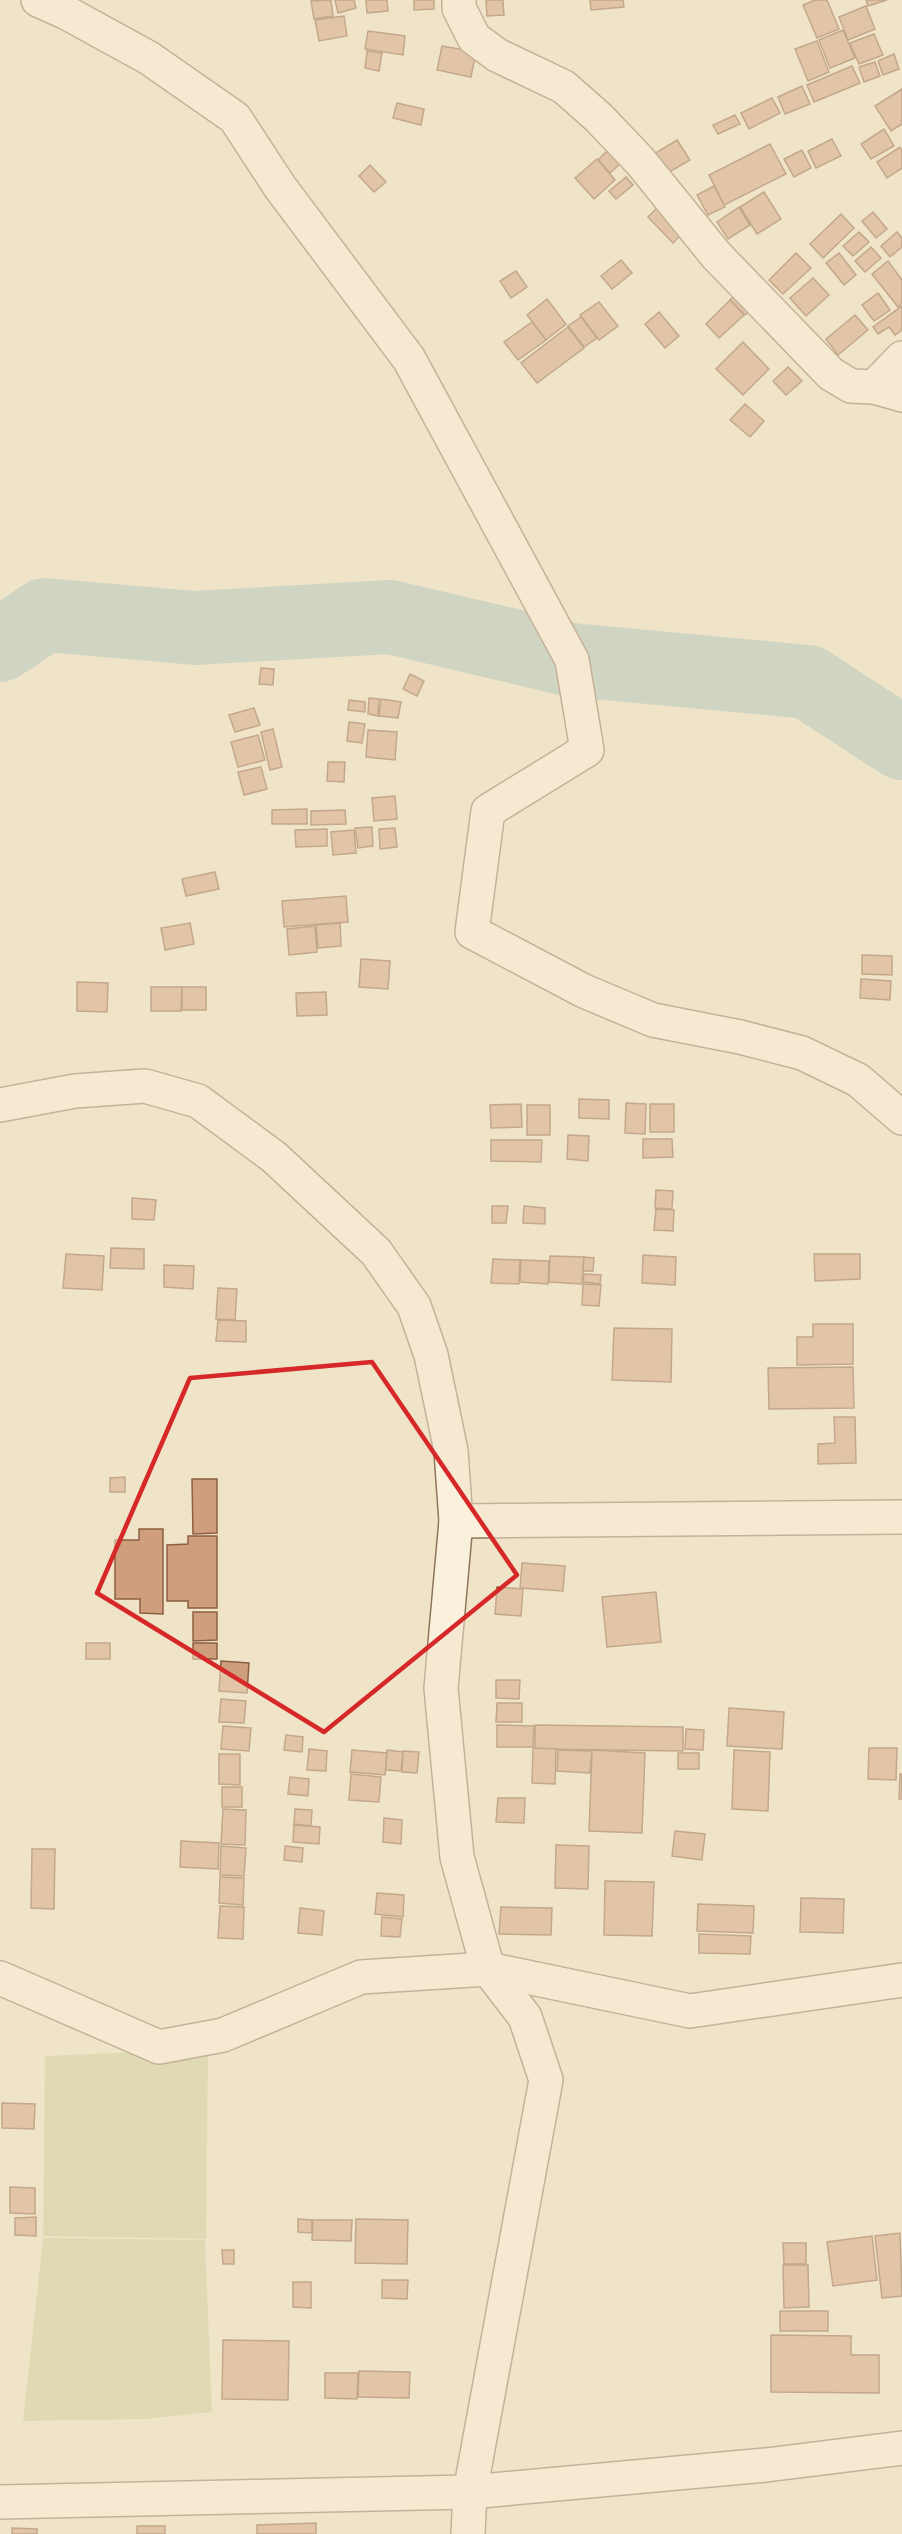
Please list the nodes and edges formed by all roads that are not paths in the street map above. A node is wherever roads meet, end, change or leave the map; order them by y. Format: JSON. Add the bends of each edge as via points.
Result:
{"nodes":[{"id":1,"x":38,"y":0,"type":"edge"},
{"id":2,"x":459,"y":0,"type":"edge"},
{"id":3,"x":902,"y":358,"type":"edge"},
{"id":4,"x":888,"y":391,"type":"edge"},
{"id":5,"x":0,"y":1105,"type":"edge"},
{"id":6,"x":902,"y":1118,"type":"edge"},
{"id":7,"x":902,"y":1517,"type":"edge"},
{"id":8,"x":456,"y":1521,"type":"junction"},
{"id":9,"x":488,"y":1969,"type":"junction"},
{"id":10,"x":0,"y":1978,"type":"edge"},
{"id":11,"x":902,"y":1980,"type":"edge"},
{"id":12,"x":902,"y":2448,"type":"edge"},
{"id":13,"x":470,"y":2492,"type":"junction"},
{"id":14,"x":0,"y":2502,"type":"edge"},
{"id":15,"x":468,"y":2534,"type":"edge"}],
"edges":[{"from":1,"to":6,"type":"street","via":[[149,58],[235,118],[280,187],[409,359],[572,660],[587,750],[488,811],[472,932],[584,991],[652,1020],[802,1053],[858,1080]]},
{"from":2,"to":4,"type":"street","via":[[474,38],[497,55],[564,87],[599,118],[640,161],[716,255],[831,374],[851,386]]},
{"from":3,"to":4,"type":"street"},
{"from":5,"to":8,"type":"street","via":[[75,1091],[145,1086],[198,1101],[274,1157],[376,1252],[414,1306],[431,1355],[451,1451]]},
{"from":7,"to":8,"type":"street"},
{"from":8,"to":9,"type":"street","via":[[441,1688],[457,1857]]},
{"from":9,"to":10,"type":"street","via":[[361,1977],[223,2035],[159,2047]]},
{"from":9,"to":11,"type":"street","via":[[690,2011]]},
{"from":9,"to":13,"type":"street","via":[[525,2017],[546,2080]]},
{"from":12,"to":13,"type":"street","via":[[766,2465]]},
{"from":13,"to":14,"type":"street"},
{"from":13,"to":15,"type":"street"}]}
